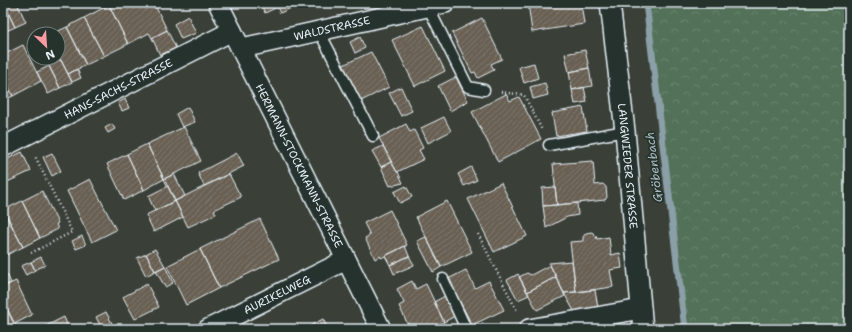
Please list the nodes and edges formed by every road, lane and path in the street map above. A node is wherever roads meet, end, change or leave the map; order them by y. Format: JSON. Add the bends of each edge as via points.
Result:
{"nodes":[{"id":1,"x":218,"y":3,"type":"edge"},
{"id":2,"x":610,"y":3,"type":"edge"},
{"id":3,"x":436,"y":5,"type":"edge"},
{"id":4,"x":319,"y":30,"type":"junction"},
{"id":5,"x":232,"y":31,"type":"junction"},
{"id":6,"x":242,"y":48,"type":"junction"},
{"id":7,"x":484,"y":90,"type":"joint"},
{"id":8,"x":625,"y":131,"type":"junction"},
{"id":9,"x":26,"y":136,"type":"junction"},
{"id":10,"x":373,"y":136,"type":"dead end"},
{"id":11,"x":549,"y":145,"type":"joint"},
{"id":12,"x":3,"y":147,"type":"edge"},
{"id":13,"x":478,"y":234,"type":"dead end"},
{"id":14,"x":31,"y":253,"type":"dead end"},
{"id":15,"x":346,"y":260,"type":"junction"},
{"id":16,"x":443,"y":279,"type":"dead end"},
{"id":17,"x":641,"y":308,"type":"junction"},
{"id":18,"x":524,"y":322,"type":"edge"},
{"id":19,"x":208,"y":329,"type":"edge"},
{"id":20,"x":381,"y":329,"type":"edge"},
{"id":21,"x":466,"y":329,"type":"edge"},
{"id":22,"x":644,"y":329,"type":"edge"}],
"edges":[{"from":1,"to":5,"type":"street","name":"HERMANN-STOCKMANN-STRASSE"},
{"from":2,"to":8,"type":"street","name":"LANGWIEDER STRASSE"},
{"from":3,"to":4,"type":"street","name":"WALDSTRASSE"},
{"from":3,"to":7,"type":"lane","via":[[468,87]]},
{"from":4,"to":6,"type":"street","name":"WALDSTRASSE"},
{"from":4,"to":10,"type":"lane"},
{"from":5,"to":6,"type":"street","name":"HERMANN-STOCKMANN-STRASSE"},
{"from":5,"to":9,"type":"street","name":"HANS-SACHS-STRASSE"},
{"from":6,"to":15,"type":"street","name":"HERMANN-STOCKMANN-STRASSE"},
{"from":7,"to":11,"type":"path","via":[[524,95]]},
{"from":8,"to":11,"type":"lane"},
{"from":8,"to":17,"type":"street","name":"LANGWIEDER STRASSE"},
{"from":9,"to":12,"type":"street","name":"HANS-SACHS-STRASSE"},
{"from":9,"to":14,"type":"path","via":[[72,232]]},
{"from":13,"to":18,"type":"path"},
{"from":15,"to":19,"type":"street","name":"AURIKELWEG"},
{"from":15,"to":20,"type":"street","name":"HERMANN-STOCKMANN-STRASSE"},
{"from":16,"to":21,"type":"lane"},
{"from":17,"to":18,"type":"street"},
{"from":17,"to":22,"type":"street","name":"LANGWIEDER STRASSE"}]}
